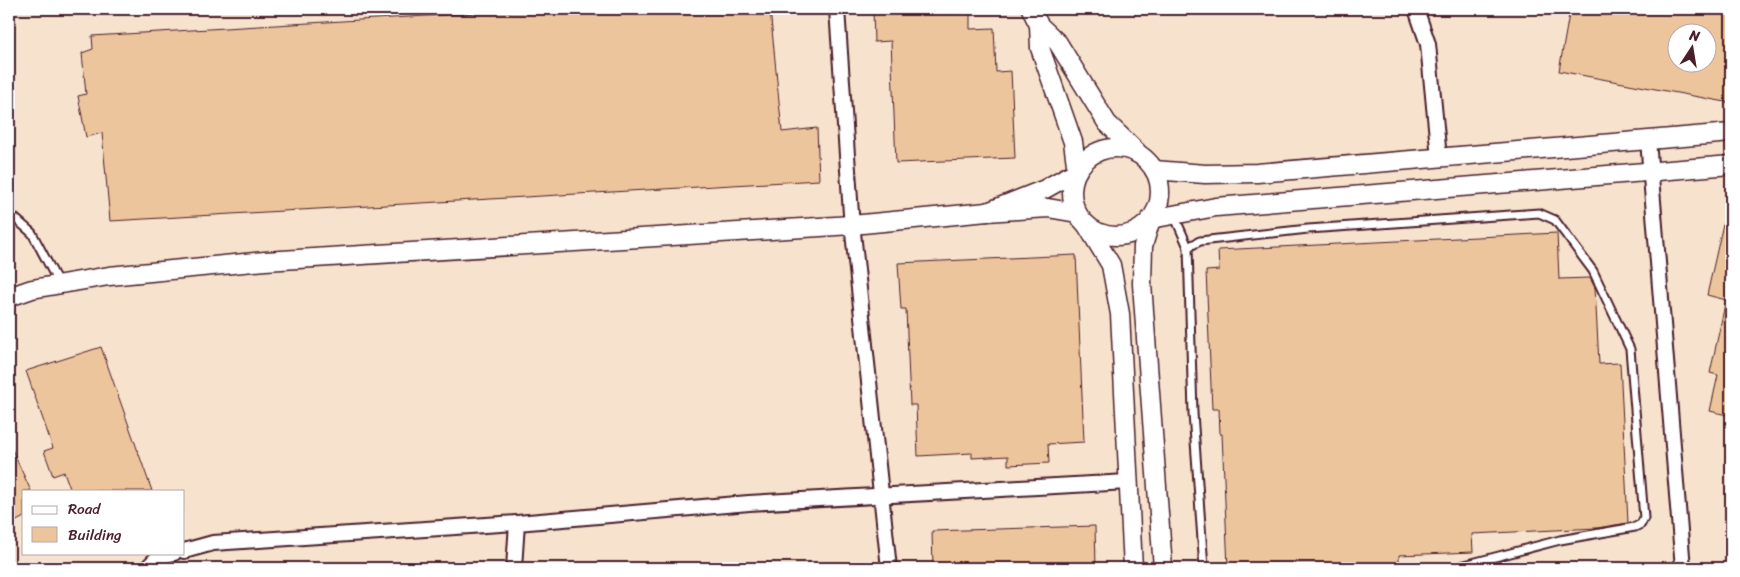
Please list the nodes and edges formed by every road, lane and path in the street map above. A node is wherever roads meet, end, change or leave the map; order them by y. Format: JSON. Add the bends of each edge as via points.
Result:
{"nodes":[{"id":1,"x":837,"y":9,"type":"edge"},
{"id":2,"x":1031,"y":9,"type":"edge"},
{"id":3,"x":1416,"y":9,"type":"edge"},
{"id":4,"x":1039,"y":25,"type":"junction"},
{"id":5,"x":1731,"y":133,"type":"edge"},
{"id":6,"x":1648,"y":140,"type":"junction"},
{"id":7,"x":1140,"y":155,"type":"junction"},
{"id":8,"x":1439,"y":158,"type":"junction"},
{"id":9,"x":1731,"y":165,"type":"edge"},
{"id":10,"x":1154,"y":170,"type":"junction"},
{"id":11,"x":1078,"y":171,"type":"junction"},
{"id":12,"x":1652,"y":172,"type":"junction"},
{"id":13,"x":987,"y":212,"type":"junction"},
{"id":14,"x":9,"y":213,"type":"edge"},
{"id":15,"x":1173,"y":215,"type":"junction"},
{"id":16,"x":1082,"y":219,"type":"junction"},
{"id":17,"x":1151,"y":219,"type":"junction"},
{"id":18,"x":852,"y":225,"type":"junction"},
{"id":19,"x":1188,"y":247,"type":"junction"},
{"id":20,"x":59,"y":284,"type":"junction"},
{"id":21,"x":9,"y":297,"type":"edge"},
{"id":22,"x":1128,"y":482,"type":"junction"},
{"id":23,"x":881,"y":496,"type":"junction"},
{"id":24,"x":517,"y":523,"type":"junction"},
{"id":25,"x":185,"y":551,"type":"edge"},
{"id":26,"x":171,"y":554,"type":"edge"},
{"id":27,"x":147,"y":568,"type":"edge"},
{"id":28,"x":514,"y":568,"type":"edge"},
{"id":29,"x":889,"y":568,"type":"edge"},
{"id":30,"x":1133,"y":568,"type":"edge"},
{"id":31,"x":1163,"y":568,"type":"edge"},
{"id":32,"x":1204,"y":568,"type":"edge"},
{"id":33,"x":1453,"y":568,"type":"edge"},
{"id":34,"x":1683,"y":568,"type":"edge"}],
"edges":[{"from":1,"to":18,"type":"street"},
{"from":2,"to":4,"type":"street"},
{"from":3,"to":8,"type":"street","via":[[1428,44]]},
{"from":4,"to":7,"type":"street","via":[[1058,43],[1107,123]]},
{"from":4,"to":11,"type":"street","via":[[1040,48],[1073,142]]},
{"from":5,"to":6,"type":"street"},
{"from":6,"to":8,"type":"street"},
{"from":6,"to":12,"type":"street"},
{"from":7,"to":10,"type":"street"},
{"from":7,"to":11,"type":"street","via":[[1127,150],[1106,150],[1086,160]]},
{"from":8,"to":10,"type":"street","via":[[1257,173],[1205,174]]},
{"from":9,"to":12,"type":"street"},
{"from":10,"to":17,"type":"street","via":[[1160,192],[1158,207]]},
{"from":11,"to":13,"type":"street","via":[[1045,189]]},
{"from":11,"to":16,"type":"street","via":[[1072,199]]},
{"from":12,"to":15,"type":"street","via":[[1216,206]]},
{"from":12,"to":34,"type":"street"},
{"from":13,"to":16,"type":"street","via":[[1048,208]]},
{"from":13,"to":18,"type":"street"},
{"from":14,"to":20,"type":"lane","via":[[32,233]]},
{"from":15,"to":17,"type":"street"},
{"from":15,"to":19,"type":"lane"},
{"from":16,"to":17,"type":"street","via":[[1098,232],[1120,236],[1140,229]]},
{"from":16,"to":22,"type":"street","via":[[1111,265],[1120,314]]},
{"from":17,"to":31,"type":"street","via":[[1143,246],[1142,284]]},
{"from":18,"to":20,"type":"street","via":[[266,261],[108,276]]},
{"from":18,"to":23,"type":"street"},
{"from":19,"to":32,"type":"lane","via":[[1193,413]]},
{"from":19,"to":33,"type":"lane","via":[[1200,241],[1318,228],[1539,213],[1555,220],[1593,271],[1630,349],[1644,518],[1635,527],[1560,540]]},
{"from":20,"to":21,"type":"street","via":[[32,288]]},
{"from":22,"to":23,"type":"street"},
{"from":22,"to":30,"type":"street"},
{"from":23,"to":24,"type":"street"},
{"from":23,"to":29,"type":"street"},
{"from":24,"to":25,"type":"street","via":[[213,543]]},
{"from":24,"to":28,"type":"street"},
{"from":26,"to":27,"type":"street","via":[[158,558]]}]}
